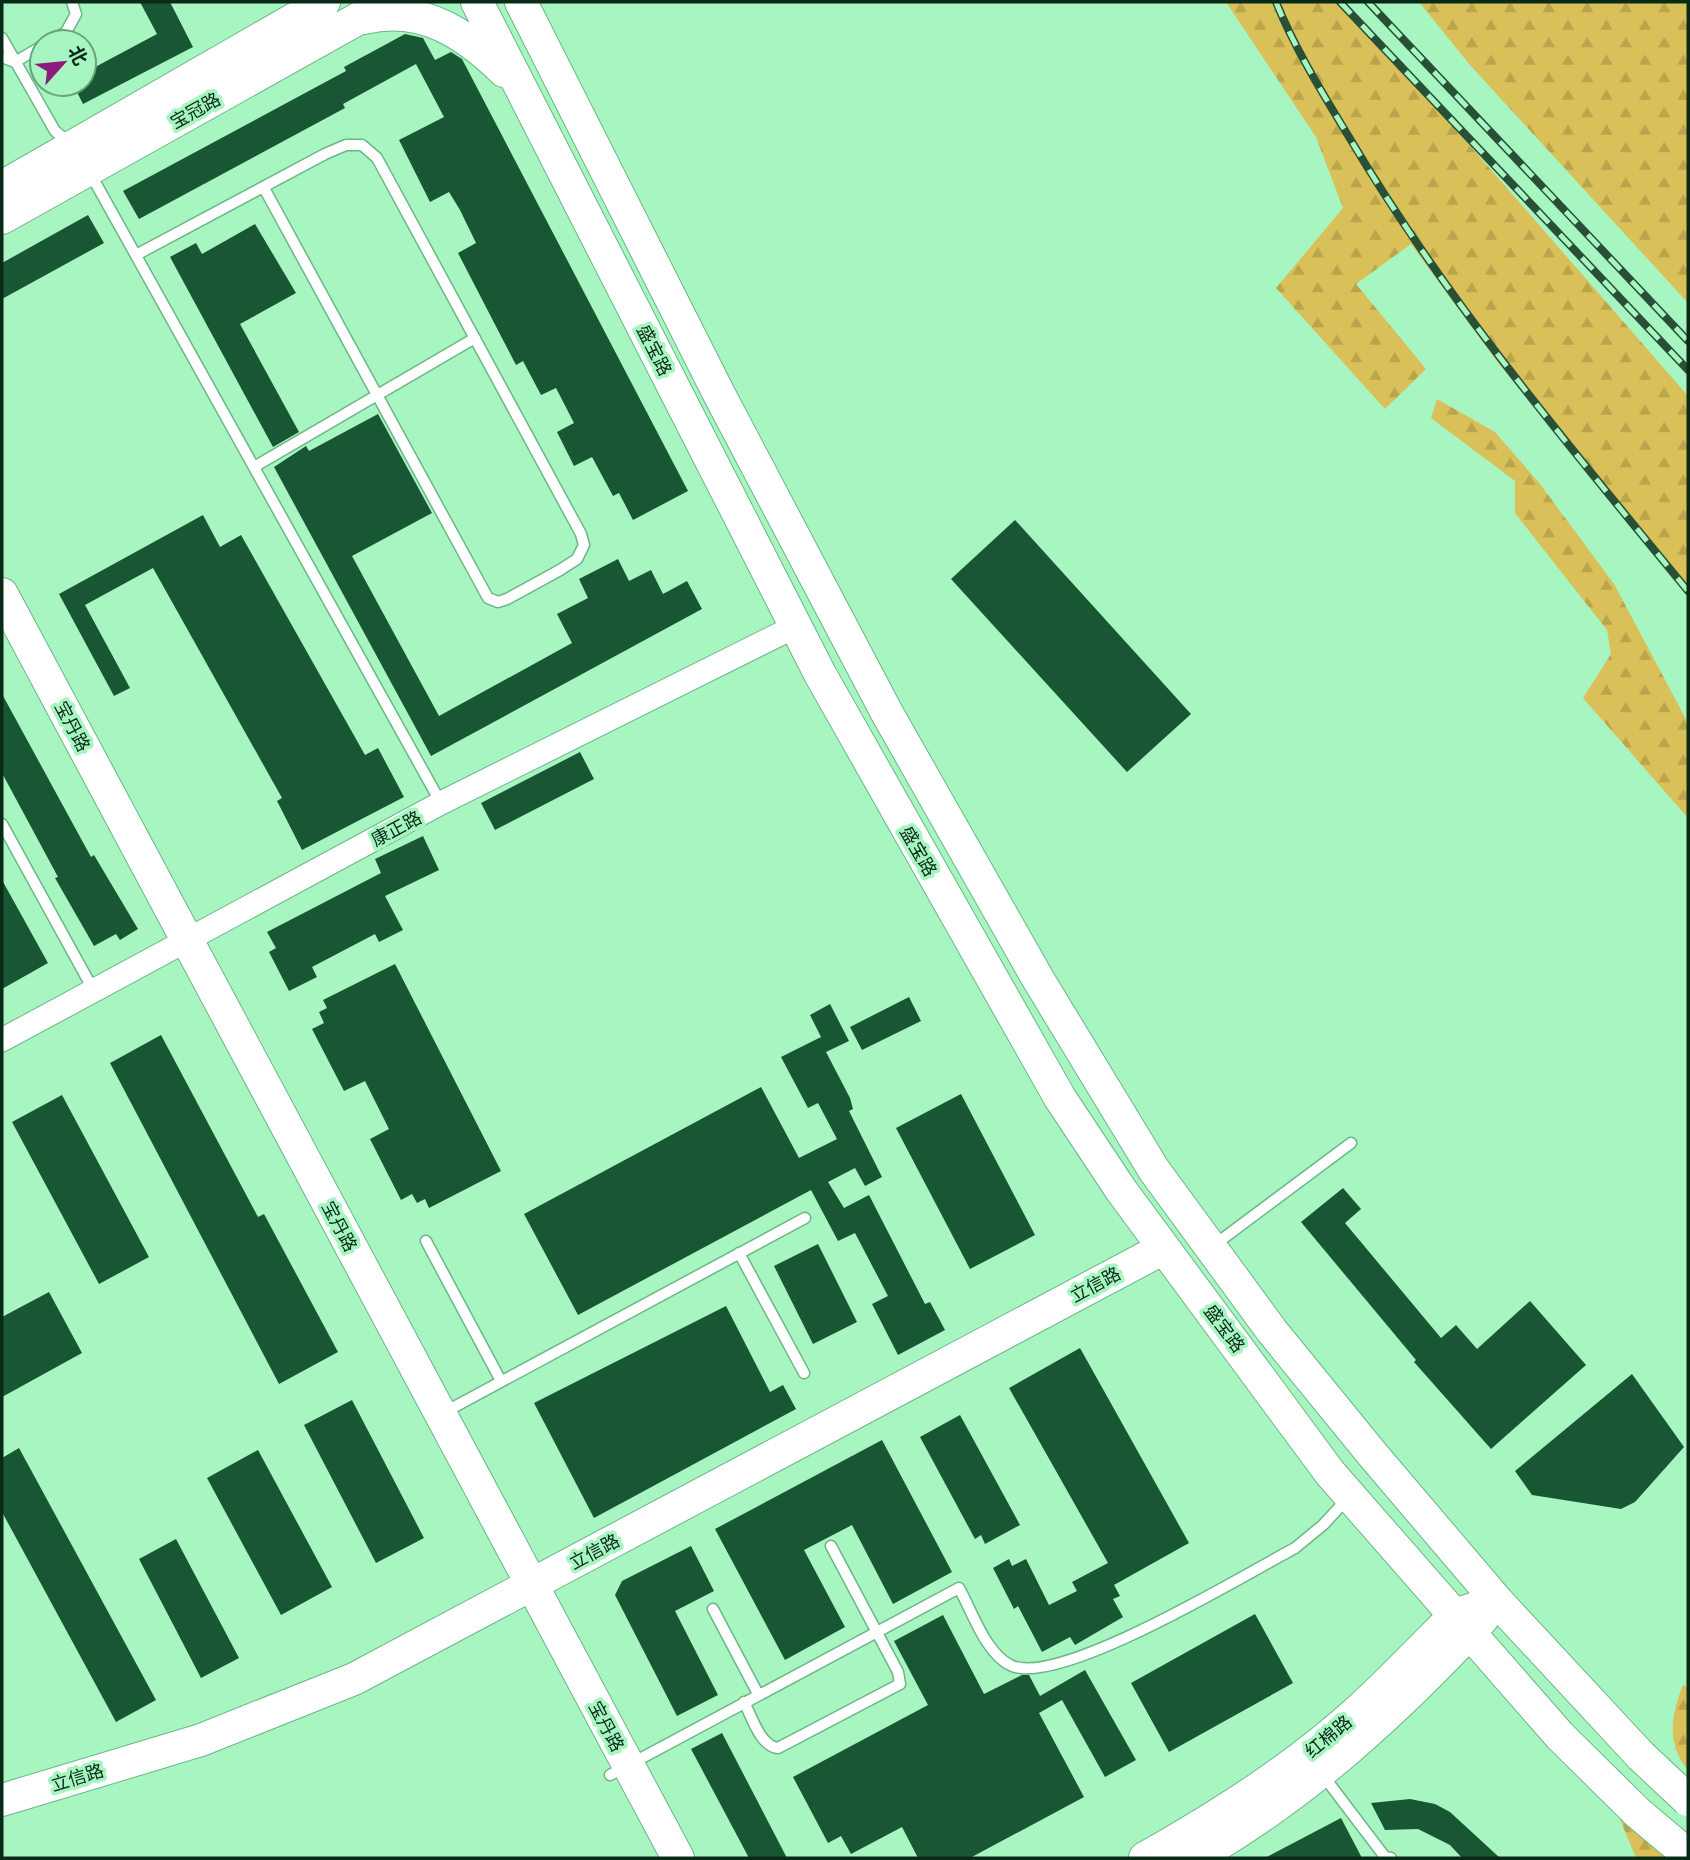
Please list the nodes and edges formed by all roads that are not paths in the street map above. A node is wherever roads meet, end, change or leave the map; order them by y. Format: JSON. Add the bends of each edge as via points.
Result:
{"nodes":[{"id":1,"x":72,"y":2,"type":"edge"},
{"id":2,"x":324,"y":2,"type":"edge"},
{"id":3,"x":388,"y":2,"type":"edge"},
{"id":4,"x":477,"y":2,"type":"edge"},
{"id":5,"x":521,"y":2,"type":"edge"},
{"id":6,"x":353,"y":21,"type":"junction"},
{"id":7,"x":66,"y":28,"type":"edge"},
{"id":8,"x":2,"y":38,"type":"edge"},
{"id":9,"x":28,"y":54,"type":"edge"},
{"id":10,"x":2,"y":57,"type":"edge"},
{"id":11,"x":15,"y":62,"type":"junction"},
{"id":12,"x":521,"y":87,"type":"junction"},
{"id":13,"x":81,"y":157,"type":"junction"},
{"id":14,"x":2,"y":187,"type":"edge"},
{"id":15,"x":264,"y":188,"type":"junction"},
{"id":16,"x":2,"y":218,"type":"edge"},
{"id":17,"x":136,"y":255,"type":"junction"},
{"id":18,"x":475,"y":338,"type":"junction"},
{"id":19,"x":377,"y":394,"type":"junction"},
{"id":20,"x":254,"y":467,"type":"junction"},
{"id":21,"x":2,"y":594,"type":"edge"},
{"id":22,"x":796,"y":626,"type":"junction"},
{"id":23,"x":2,"y":637,"type":"edge"},
{"id":24,"x":441,"y":803,"type":"junction"},
{"id":25,"x":2,"y":824,"type":"edge"},
{"id":26,"x":178,"y":945,"type":"junction"},
{"id":27,"x":94,"y":991,"type":"junction"},
{"id":28,"x":2,"y":1040,"type":"edge"},
{"id":29,"x":1351,"y":1143,"type":"dead end"},
{"id":30,"x":806,"y":1218,"type":"dead end"},
{"id":31,"x":426,"y":1241,"type":"dead end"},
{"id":32,"x":1211,"y":1247,"type":"junction"},
{"id":33,"x":1164,"y":1248,"type":"junction"},
{"id":34,"x":739,"y":1253,"type":"junction"},
{"id":35,"x":804,"y":1373,"type":"dead end"},
{"id":36,"x":501,"y":1381,"type":"junction"},
{"id":37,"x":441,"y":1414,"type":"junction"},
{"id":38,"x":1350,"y":1495,"type":"junction"},
{"id":39,"x":831,"y":1546,"type":"dead end"},
{"id":40,"x":523,"y":1590,"type":"junction"},
{"id":41,"x":1498,"y":1602,"type":"junction"},
{"id":42,"x":713,"y":1609,"type":"dead end"},
{"id":43,"x":1463,"y":1623,"type":"junction"},
{"id":44,"x":877,"y":1631,"type":"junction"},
{"id":45,"x":758,"y":1694,"type":"junction"},
{"id":46,"x":744,"y":1702,"type":"junction"},
{"id":47,"x":619,"y":1770,"type":"junction"},
{"id":48,"x":1320,"y":1772,"type":"junction"},
{"id":49,"x":2,"y":1800,"type":"edge"},
{"id":50,"x":1688,"y":1800,"type":"edge"},
{"id":51,"x":1688,"y":1855,"type":"edge"},
{"id":52,"x":654,"y":1858,"type":"edge"},
{"id":53,"x":678,"y":1858,"type":"edge"},
{"id":54,"x":1145,"y":1858,"type":"edge"},
{"id":55,"x":1195,"y":1858,"type":"edge"},
{"id":56,"x":1391,"y":1858,"type":"edge"}],
"edges":[{"from":1,"to":7,"type":"lane","via":[[76,14]]},
{"from":2,"to":13,"type":"main road","name":"宝冠路"},
{"from":3,"to":6,"type":"main road","name":"宝冠路"},
{"from":4,"to":12,"type":"main road","name":"盛宝路"},
{"from":5,"to":32,"type":"main road","name":"盛宝路","via":[[887,713],[1045,991],[1154,1170]]},
{"from":6,"to":12,"type":"main road","via":[[404,14],[430,19],[479,47]]},
{"from":6,"to":13,"type":"main road","name":"宝冠路"},
{"from":8,"to":11,"type":"lane"},
{"from":9,"to":11,"type":"lane"},
{"from":10,"to":11,"type":"lane"},
{"from":11,"to":13,"type":"lane","via":[[55,131]]},
{"from":12,"to":22,"type":"main road","name":"盛宝路"},
{"from":13,"to":14,"type":"main road","name":"宝冠路"},
{"from":13,"to":16,"type":"main road","name":"宝冠路"},
{"from":13,"to":17,"type":"lane"},
{"from":15,"to":17,"type":"lane"},
{"from":15,"to":18,"type":"lane","via":[[346,145],[362,145],[377,158]]},
{"from":15,"to":19,"type":"lane"},
{"from":17,"to":20,"type":"lane"},
{"from":18,"to":19,"type":"lane"},
{"from":18,"to":19,"type":"lane","via":[[581,534],[584,545],[580,552],[560,570],[507,599],[488,598]]},
{"from":19,"to":20,"type":"lane"},
{"from":20,"to":24,"type":"lane"},
{"from":21,"to":26,"type":"main road","name":"宝丹路"},
{"from":22,"to":24,"type":"street","name":"康正路"},
{"from":22,"to":33,"type":"main road","name":"盛宝路","via":[[870,767],[1060,1098]]},
{"from":23,"to":26,"type":"main road","name":"宝丹路"},
{"from":24,"to":26,"type":"street","name":"康正路"},
{"from":25,"to":27,"type":"lane"},
{"from":26,"to":27,"type":"street","name":"康正路"},
{"from":26,"to":37,"type":"main road","name":"宝丹路"},
{"from":26,"to":40,"type":"main road","name":"宝丹路"},
{"from":27,"to":28,"type":"street","name":"康正路"},
{"from":29,"to":32,"type":"lane"},
{"from":30,"to":34,"type":"lane"},
{"from":31,"to":36,"type":"lane"},
{"from":32,"to":41,"type":"main road","name":"盛宝路","via":[[1272,1331]]},
{"from":33,"to":38,"type":"main road","name":"盛宝路"},
{"from":33,"to":40,"type":"main road","name":"立信路"},
{"from":34,"to":35,"type":"lane"},
{"from":34,"to":36,"type":"lane"},
{"from":36,"to":37,"type":"lane"},
{"from":37,"to":40,"type":"main road","name":"宝丹路"},
{"from":38,"to":43,"type":"main road","name":"盛宝路"},
{"from":38,"to":44,"type":"lane","via":[[1295,1548],[1098,1651],[1045,1667],[1013,1667],[996,1654],[959,1588]]},
{"from":39,"to":44,"type":"lane"},
{"from":40,"to":47,"type":"main road","name":"宝丹路"},
{"from":40,"to":49,"type":"main road","name":"立信路","via":[[354,1679],[281,1710],[201,1740]]},
{"from":41,"to":43,"type":"main road","name":"红棉路"},
{"from":41,"to":50,"type":"main road","bridge":true},
{"from":42,"to":45,"type":"lane"},
{"from":43,"to":48,"type":"main road","name":"红棉路","via":[[1373,1728]]},
{"from":43,"to":51,"type":"main road","via":[[1560,1736]]},
{"from":43,"to":54,"type":"main road","name":"红棉路","via":[[1308,1753],[1250,1795]]},
{"from":44,"to":45,"type":"lane"},
{"from":44,"to":46,"type":"lane","via":[[898,1672],[898,1688],[778,1748],[765,1741]]},
{"from":45,"to":46,"type":"lane"},
{"from":46,"to":47,"type":"lane"},
{"from":47,"to":52,"type":"main road","name":"宝丹路"},
{"from":47,"to":53,"type":"main road","name":"宝丹路"},
{"from":48,"to":55,"type":"main road","name":"红棉路"},
{"from":48,"to":56,"type":"lane","via":[[1385,1857]]}]}
